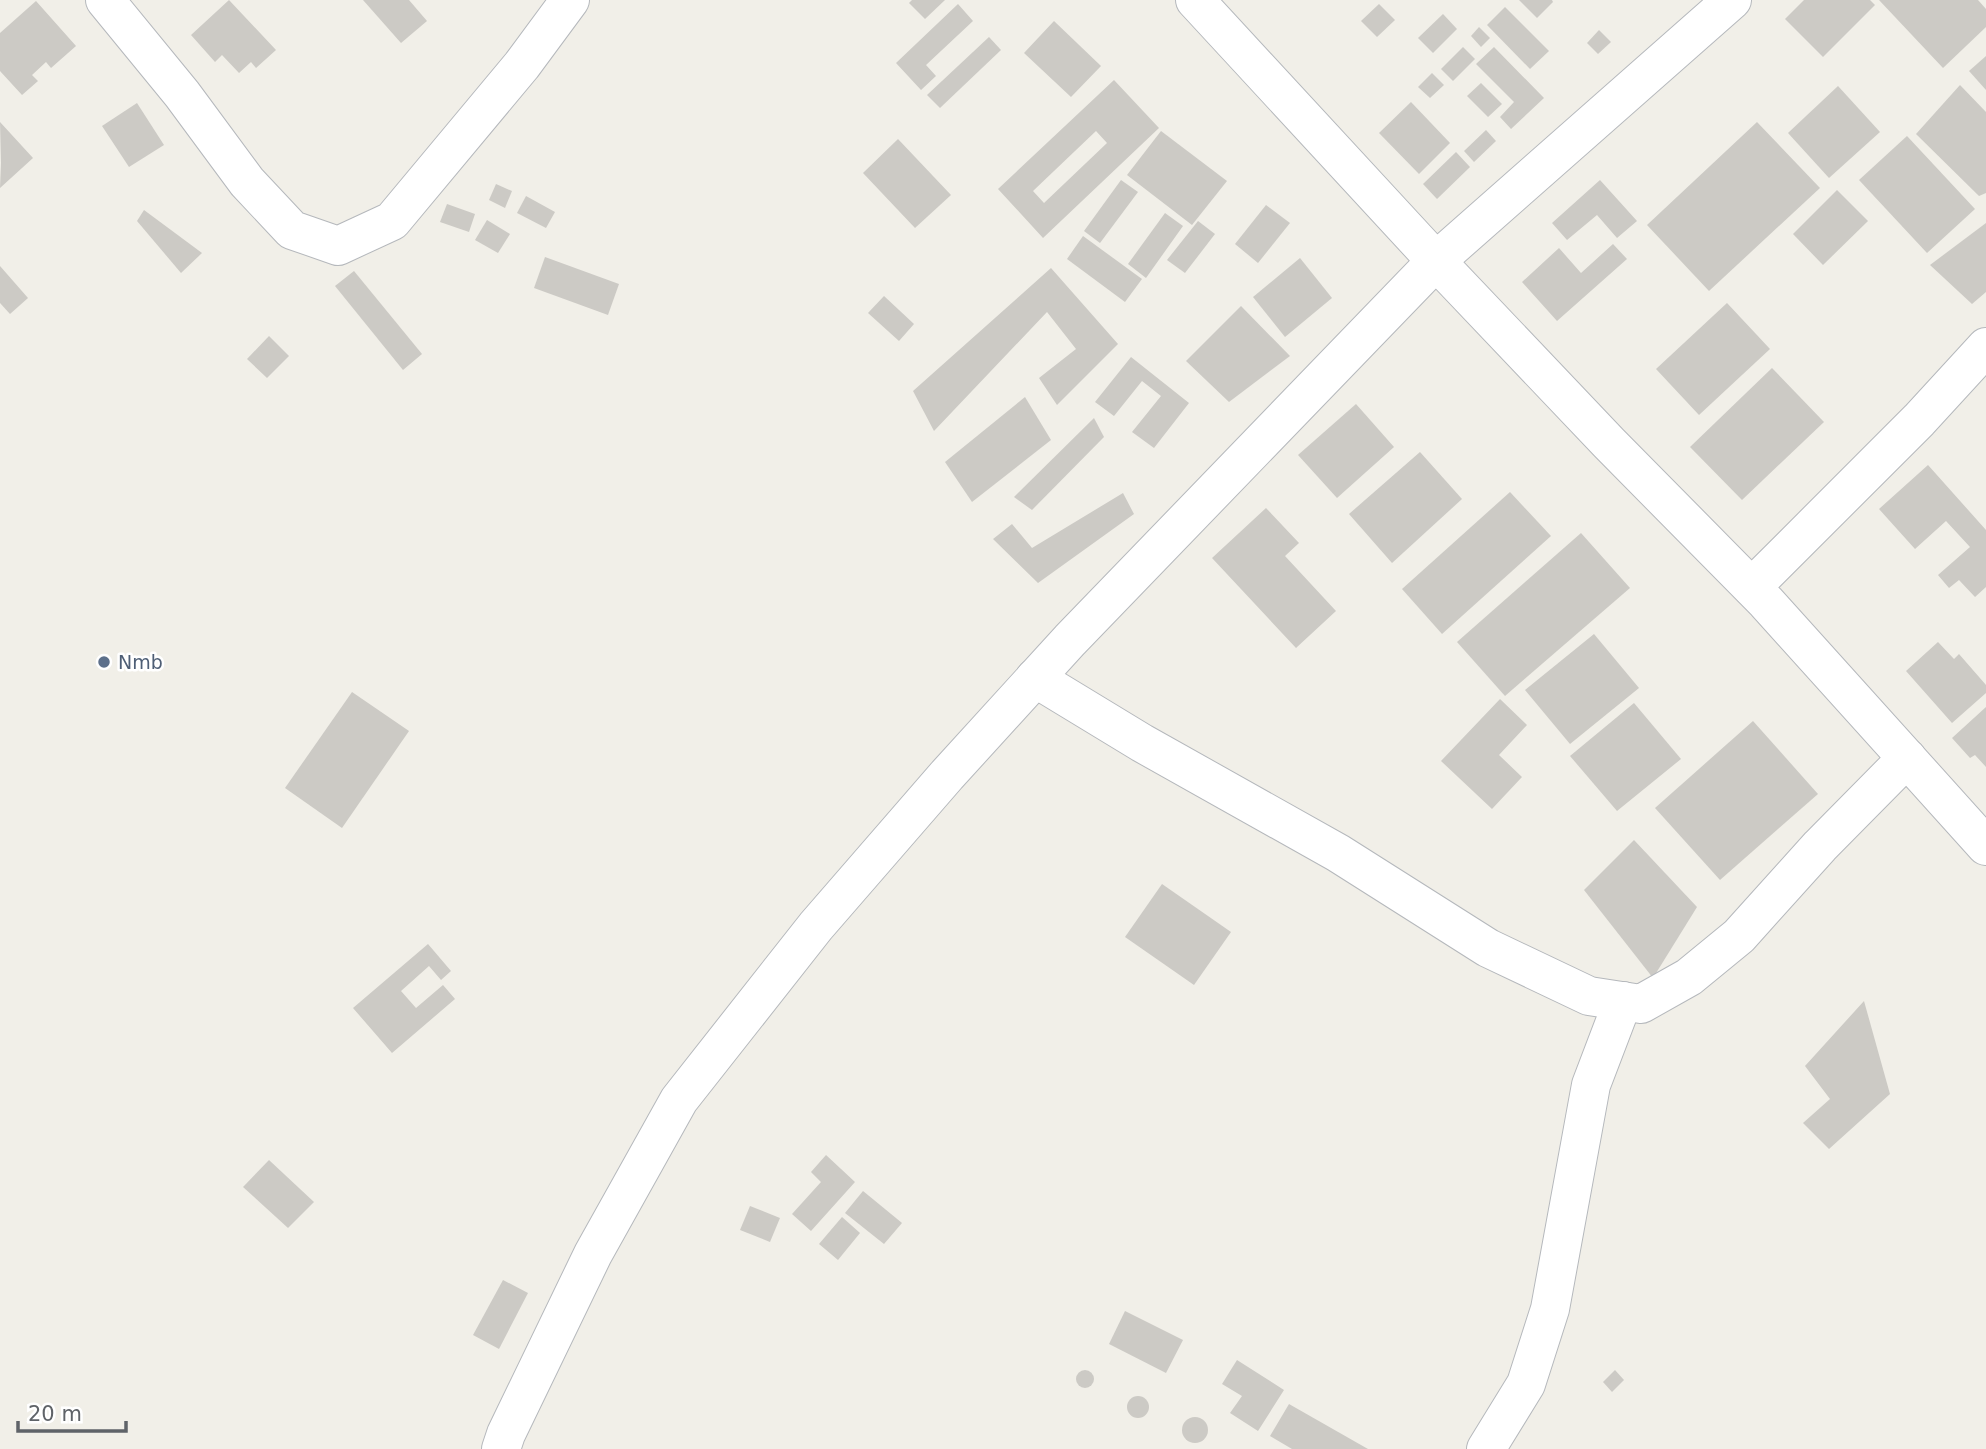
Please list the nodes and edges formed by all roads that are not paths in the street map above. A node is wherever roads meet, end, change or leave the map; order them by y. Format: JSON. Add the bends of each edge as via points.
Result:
{"nodes":[{"id":1,"x":105,"y":0,"type":"edge"},
{"id":2,"x":570,"y":0,"type":"edge"},
{"id":3,"x":1195,"y":0,"type":"edge"},
{"id":4,"x":1712,"y":7,"type":"edge"},
{"id":5,"x":1436,"y":261,"type":"junction"},
{"id":6,"x":1986,"y":346,"type":"edge"},
{"id":7,"x":1752,"y":587,"type":"junction"},
{"id":8,"x":1035,"y":678,"type":"junction"},
{"id":9,"x":1907,"y":758,"type":"junction"},
{"id":10,"x":1986,"y":846,"type":"edge"},
{"id":11,"x":1623,"y":1001,"type":"junction"},
{"id":12,"x":501,"y":1449,"type":"edge"},
{"id":13,"x":1486,"y":1449,"type":"edge"}],
"edges":[{"from":1,"to":2,"type":"street","via":[[247,182],[292,230],[338,246],[392,220],[522,65]]},
{"from":3,"to":5,"type":"street"},
{"from":4,"to":5,"type":"street"},
{"from":5,"to":7,"type":"street"},
{"from":5,"to":8,"type":"street"},
{"from":6,"to":7,"type":"street"},
{"from":7,"to":9,"type":"street"},
{"from":8,"to":11,"type":"street","via":[[1338,853],[1488,948],[1589,996]]},
{"from":8,"to":12,"type":"street","via":[[816,926],[680,1100],[593,1254]]},
{"from":9,"to":10,"type":"street"},
{"from":9,"to":11,"type":"street","via":[[1739,936],[1665,991],[1641,1004]]},
{"from":11,"to":13,"type":"street","via":[[1591,1085],[1550,1310],[1526,1384]]}]}
